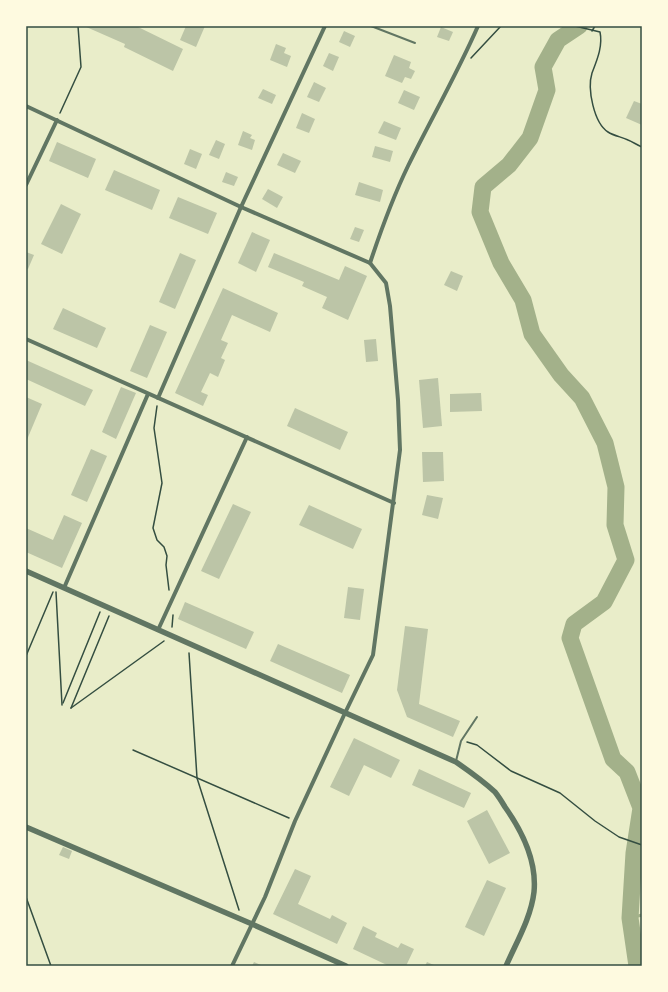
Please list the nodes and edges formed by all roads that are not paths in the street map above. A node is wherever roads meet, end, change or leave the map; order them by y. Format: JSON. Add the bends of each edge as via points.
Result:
{"nodes":[{"id":1,"x":324,"y":26,"type":"edge"},
{"id":2,"x":370,"y":26,"type":"edge"},
{"id":3,"x":478,"y":26,"type":"edge"},
{"id":4,"x":415,"y":43,"type":"dead end"},
{"id":5,"x":26,"y":106,"type":"edge"},
{"id":6,"x":57,"y":120,"type":"junction"},
{"id":7,"x":26,"y":185,"type":"edge"},
{"id":8,"x":242,"y":207,"type":"junction"},
{"id":9,"x":370,"y":263,"type":"junction"},
{"id":10,"x":26,"y":339,"type":"edge"},
{"id":11,"x":148,"y":394,"type":"junction"},
{"id":12,"x":158,"y":398,"type":"junction"},
{"id":13,"x":247,"y":437,"type":"junction"},
{"id":14,"x":394,"y":503,"type":"junction"},
{"id":15,"x":26,"y":571,"type":"edge"},
{"id":16,"x":64,"y":588,"type":"junction"},
{"id":17,"x":158,"y":630,"type":"junction"},
{"id":18,"x":345,"y":713,"type":"junction"},
{"id":19,"x":477,"y":717,"type":"dead end"},
{"id":20,"x":456,"y":762,"type":"junction"},
{"id":21,"x":26,"y":827,"type":"edge"},
{"id":22,"x":252,"y":924,"type":"junction"},
{"id":23,"x":232,"y":966,"type":"edge"},
{"id":24,"x":346,"y":966,"type":"edge"},
{"id":25,"x":506,"y":966,"type":"edge"}],
"edges":[{"from":1,"to":8,"type":"street"},
{"from":2,"to":4,"type":"lane"},
{"from":3,"to":9,"type":"street","via":[[408,167]]},
{"from":5,"to":6,"type":"street"},
{"from":6,"to":7,"type":"street"},
{"from":6,"to":8,"type":"street"},
{"from":8,"to":9,"type":"street"},
{"from":8,"to":12,"type":"street"},
{"from":9,"to":14,"type":"street","via":[[386,283],[390,306],[400,450]]},
{"from":10,"to":11,"type":"street"},
{"from":11,"to":12,"type":"street"},
{"from":11,"to":16,"type":"street"},
{"from":12,"to":13,"type":"street"},
{"from":13,"to":14,"type":"street"},
{"from":13,"to":17,"type":"street"},
{"from":14,"to":18,"type":"street","via":[[373,655]]},
{"from":15,"to":16,"type":"street"},
{"from":16,"to":17,"type":"street"},
{"from":17,"to":18,"type":"street"},
{"from":18,"to":20,"type":"street"},
{"from":18,"to":22,"type":"street","via":[[295,821]]},
{"from":19,"to":20,"type":"lane","via":[[461,741]]},
{"from":20,"to":25,"type":"street","via":[[496,793],[518,826],[532,865],[534,892],[528,916]]},
{"from":21,"to":22,"type":"street"},
{"from":22,"to":23,"type":"street"},
{"from":22,"to":24,"type":"street"}]}
